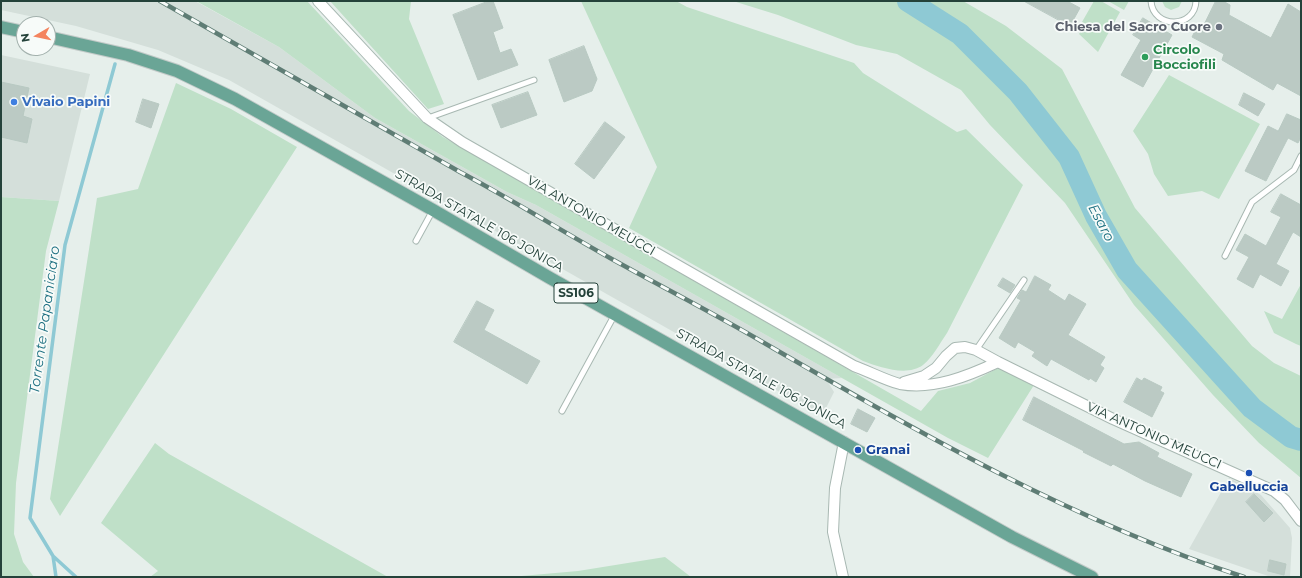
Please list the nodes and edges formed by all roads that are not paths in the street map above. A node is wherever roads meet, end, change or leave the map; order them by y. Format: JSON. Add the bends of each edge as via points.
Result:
{"nodes":[{"id":1,"x":318,"y":1,"type":"edge"},
{"id":2,"x":1151,"y":1,"type":"edge"},
{"id":3,"x":1196,"y":1,"type":"edge"},
{"id":4,"x":1,"y":27,"type":"edge"},
{"id":5,"x":16,"y":30,"type":"edge"},
{"id":6,"x":56,"y":39,"type":"edge"},
{"id":7,"x":534,"y":80,"type":"dead end"},
{"id":8,"x":427,"y":118,"type":"junction"},
{"id":9,"x":1301,"y":156,"type":"edge"},
{"id":10,"x":433,"y":210,"type":"junction"},
{"id":11,"x":416,"y":241,"type":"dead end"},
{"id":12,"x":1225,"y":256,"type":"dead end"},
{"id":13,"x":1024,"y":280,"type":"dead end"},
{"id":14,"x":615,"y":314,"type":"junction"},
{"id":15,"x":976,"y":350,"type":"junction"},
{"id":16,"x":998,"y":362,"type":"junction"},
{"id":17,"x":898,"y":384,"type":"junction"},
{"id":18,"x":562,"y":411,"type":"dead end"},
{"id":19,"x":844,"y":442,"type":"junction"},
{"id":20,"x":1301,"y":521,"type":"edge"},
{"id":21,"x":843,"y":577,"type":"edge"},
{"id":22,"x":1092,"y":577,"type":"edge"}],
"edges":[{"from":1,"to":8,"type":"street","name":"VIA ANTONIO MEUCCI"},
{"from":2,"to":3,"type":"lane","via":[[1156,14],[1172,23],[1189,16]]},
{"from":4,"to":5,"type":"main road"},
{"from":6,"to":10,"type":"main road","name":"STRADA STATALE 106 JONICA","number":"SS106","via":[[128,55],[176,71],[234,99]]},
{"from":7,"to":8,"type":"lane"},
{"from":8,"to":17,"type":"street","name":"VIA ANTONIO MEUCCI","via":[[462,142],[854,366]]},
{"from":9,"to":12,"type":"lane","via":[[1294,170],[1252,202]]},
{"from":10,"to":11,"type":"lane"},
{"from":10,"to":14,"type":"main road","name":"STRADA STATALE 106 JONICA","number":"SS106"},
{"from":13,"to":15,"type":"lane"},
{"from":14,"to":18,"type":"lane"},
{"from":14,"to":19,"type":"main road","name":"STRADA STATALE 106 JONICA","number":"SS106"},
{"from":15,"to":16,"type":"street","name":"VIA ANTONIO MEUCCI"},
{"from":15,"to":17,"type":"street","via":[[955,348],[936,368],[924,376]]},
{"from":16,"to":17,"type":"street","name":"VIA ANTONIO MEUCCI","via":[[954,380],[914,386]]},
{"from":16,"to":20,"type":"street","name":"VIA ANTONIO MEUCCI","via":[[1113,419],[1274,491],[1285,500]]},
{"from":19,"to":21,"type":"street","via":[[835,488],[833,532]]},
{"from":19,"to":22,"type":"main road","name":"STRADA STATALE 106 JONICA","number":"SS106","via":[[1012,537]]}]}
